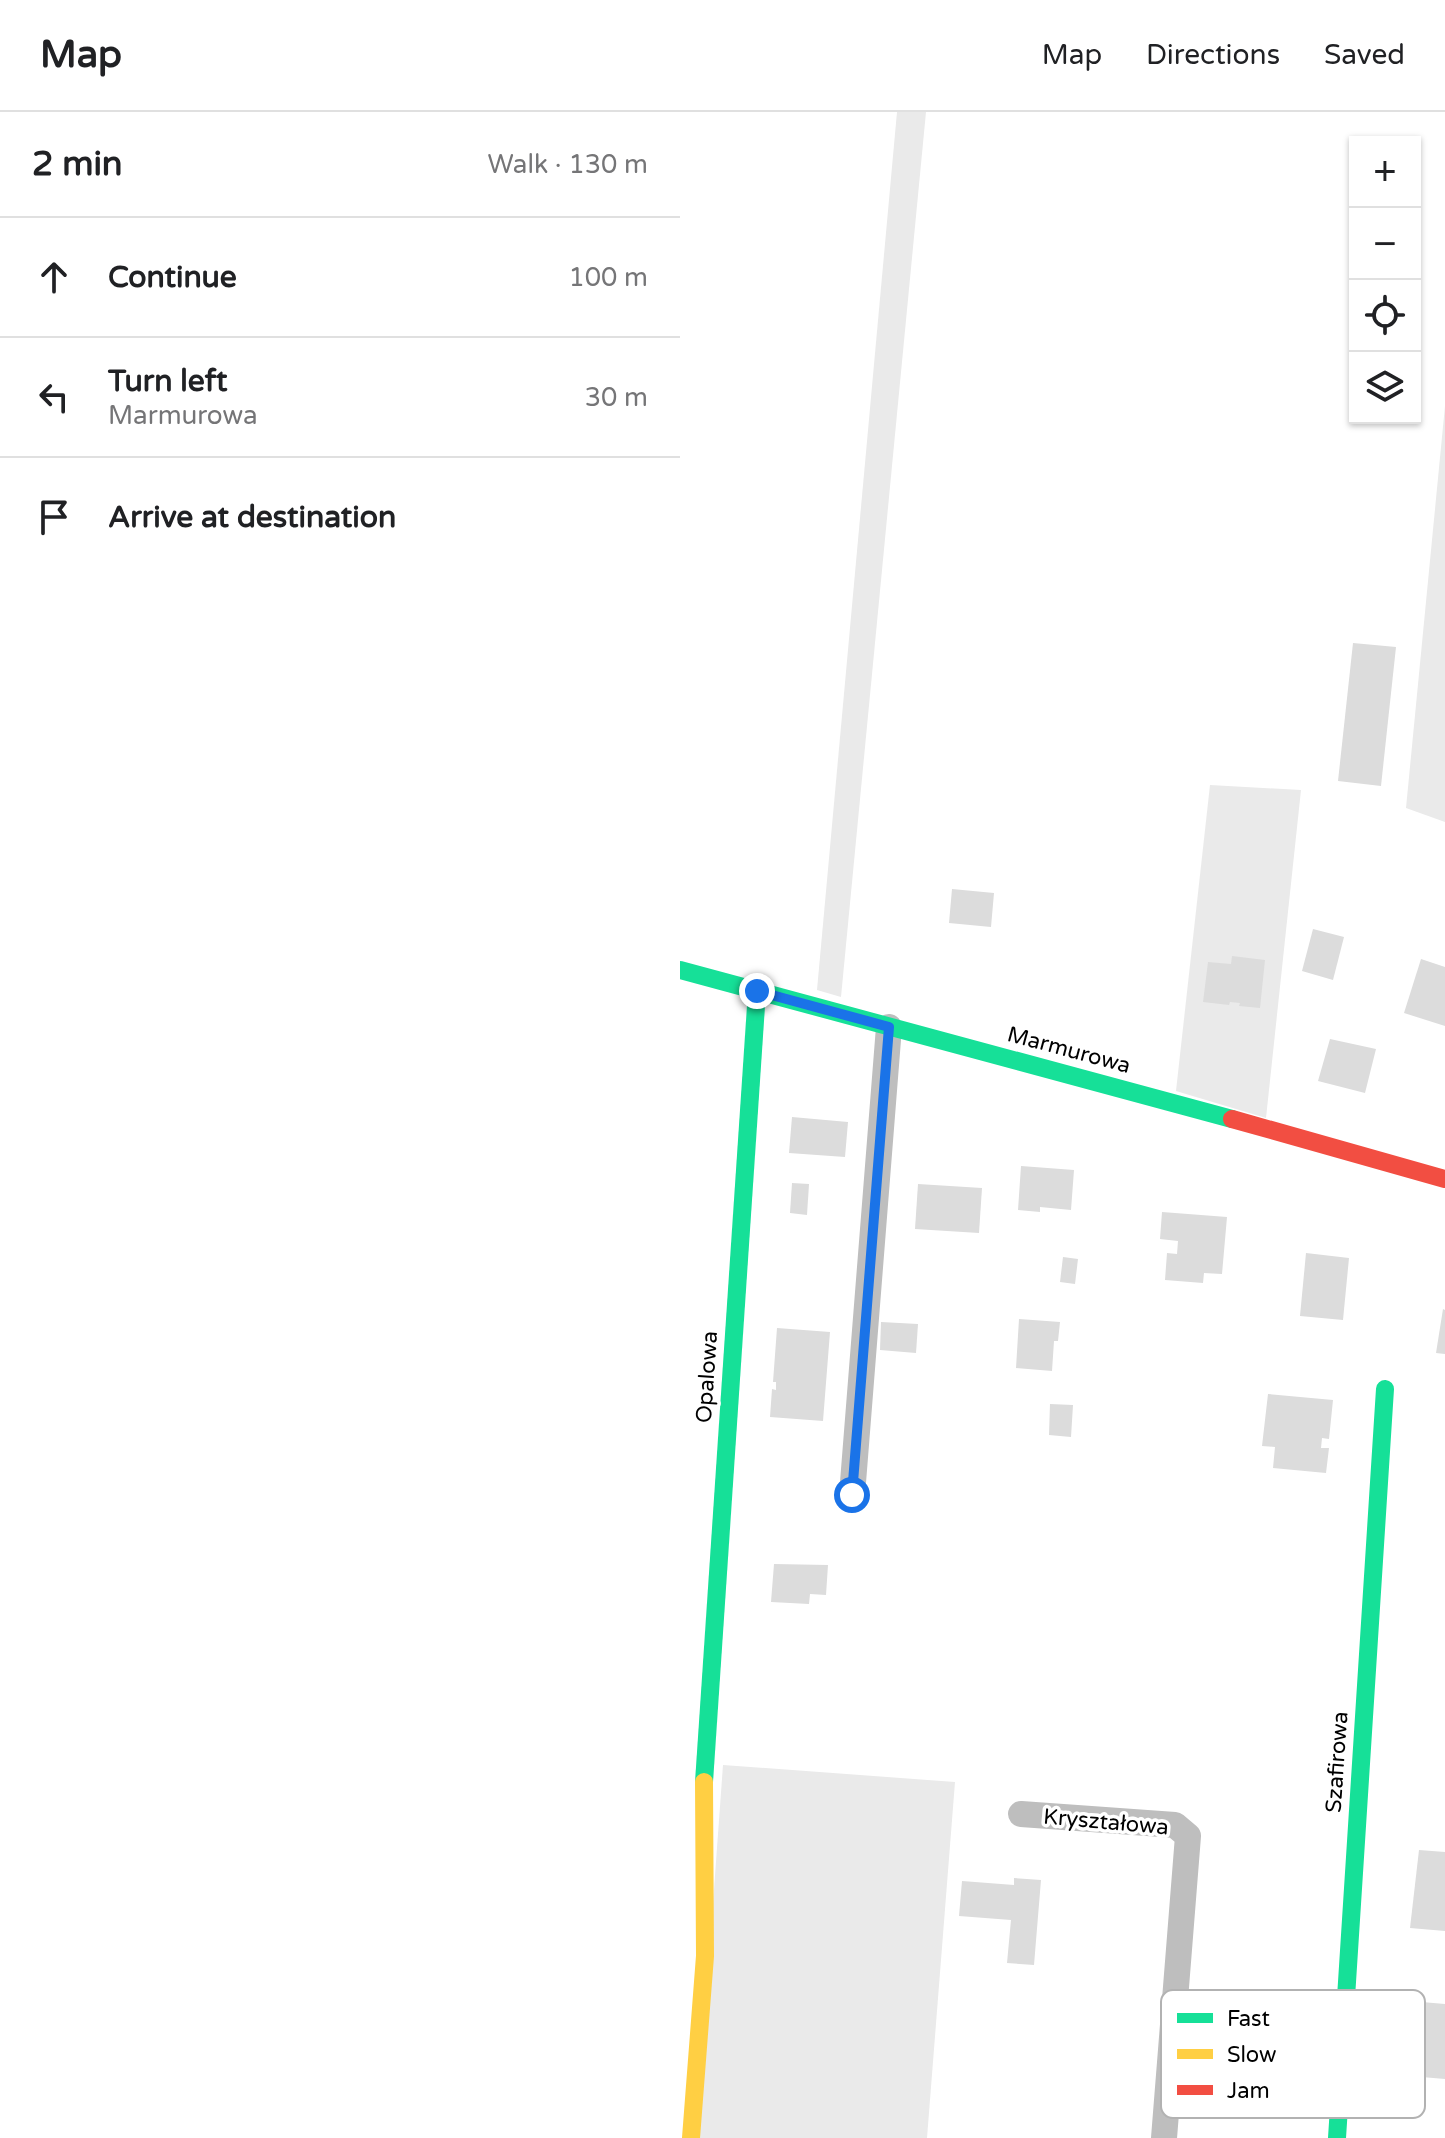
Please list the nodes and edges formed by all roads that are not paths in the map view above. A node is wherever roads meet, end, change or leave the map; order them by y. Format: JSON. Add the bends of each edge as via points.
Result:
{"nodes":[{"id":1,"x":680,"y":970,"type":"edge"},
{"id":2,"x":757,"y":991,"type":"junction"},
{"id":3,"x":889,"y":1027,"type":"junction"},
{"id":4,"x":1445,"y":1179,"type":"edge"},
{"id":5,"x":1385,"y":1389,"type":"dead end"},
{"id":6,"x":852,"y":1495,"type":"dead end"},
{"id":7,"x":1021,"y":1814,"type":"dead end"},
{"id":8,"x":1176,"y":1990,"type":"edge"},
{"id":9,"x":1346,"y":1990,"type":"edge"},
{"id":10,"x":1166,"y":2118,"type":"edge"},
{"id":11,"x":1338,"y":2118,"type":"edge"},
{"id":12,"x":691,"y":2138,"type":"edge"},
{"id":13,"x":1164,"y":2138,"type":"edge"},
{"id":14,"x":1337,"y":2138,"type":"edge"}],
"edges":[{"from":1,"to":2,"type":"street","name":"Marmurowa"},
{"from":2,"to":3,"type":"street","name":"Marmurowa"},
{"from":2,"to":12,"type":"street","name":"Opalowa","via":[[704,1767],[705,1956]]},
{"from":3,"to":4,"type":"street","name":"Marmurowa"},
{"from":3,"to":6,"type":"street"},
{"from":5,"to":9,"type":"street","name":"Szafirowa"},
{"from":7,"to":8,"type":"street","name":"Kryształowa","via":[[1175,1825],[1188,1836]]},
{"from":10,"to":13,"type":"street","name":"Kryształowa"},
{"from":11,"to":14,"type":"street","name":"Szafirowa"}]}
